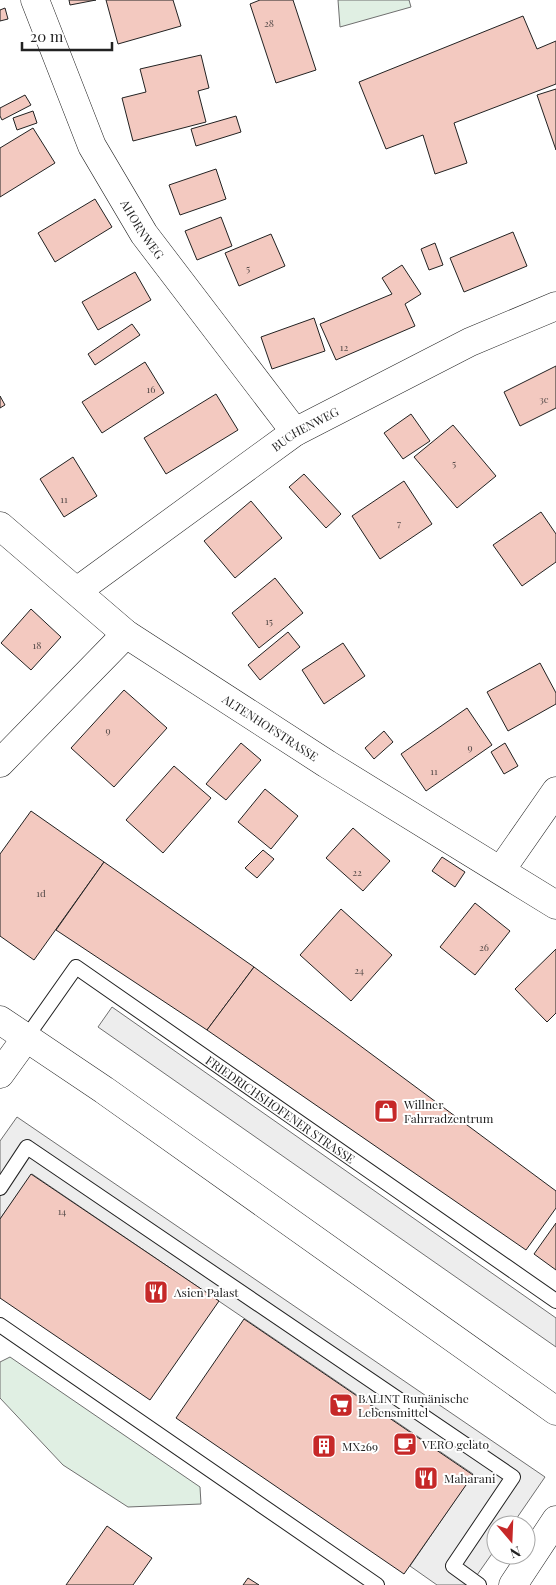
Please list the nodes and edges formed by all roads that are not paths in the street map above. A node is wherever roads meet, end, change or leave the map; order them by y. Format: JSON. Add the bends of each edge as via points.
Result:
{"nodes":[{"id":1,"x":35,"y":0,"type":"edge"},
{"id":2,"x":556,"y":306,"type":"edge"},
{"id":3,"x":295,"y":432,"type":"junction"},
{"id":4,"x":0,"y":526,"type":"edge"},
{"id":5,"x":77,"y":590,"type":"junction"},
{"id":6,"x":126,"y":634,"type":"junction"},
{"id":7,"x":0,"y":763,"type":"edge"},
{"id":8,"x":556,"y":791,"type":"edge"},
{"id":9,"x":501,"y":870,"type":"junction"},
{"id":10,"x":556,"y":905,"type":"edge"},
{"id":11,"x":0,"y":1020,"type":"edge"},
{"id":12,"x":26,"y":1038,"type":"junction"},
{"id":13,"x":0,"y":1074,"type":"edge"},
{"id":14,"x":0,"y":1188,"type":"edge"},
{"id":15,"x":556,"y":1301,"type":"edge"},
{"id":16,"x":0,"y":1325,"type":"edge"},
{"id":17,"x":556,"y":1411,"type":"edge"},
{"id":18,"x":556,"y":1521,"type":"edge"},
{"id":19,"x":377,"y":1585,"type":"edge"},
{"id":20,"x":479,"y":1585,"type":"edge"},
{"id":21,"x":514,"y":1585,"type":"edge"}],
"edges":[{"from":1,"to":3,"type":"street","name":"AHORNWEG","via":[[92,146],[144,234]]},
{"from":2,"to":3,"type":"street","name":"BUCHENWEG","via":[[470,342]]},
{"from":3,"to":5,"type":"street","name":"BUCHENWEG"},
{"from":4,"to":5,"type":"street","name":"ALTENHOFSTRASSE"},
{"from":5,"to":6,"type":"street","name":"ALTENHOFSTRASSE"},
{"from":6,"to":7,"type":"street"},
{"from":6,"to":9,"type":"street","name":"ALTENHOFSTRASSE","via":[[326,764]]},
{"from":8,"to":9,"type":"street"},
{"from":9,"to":10,"type":"street","name":"ALTENHOFSTRASSE"},
{"from":11,"to":12,"type":"street"},
{"from":12,"to":13,"type":"street"},
{"from":12,"to":15,"type":"lane","name":"FRIEDRICHSHOFENER STRASSE","via":[[76,967]]},
{"from":12,"to":17,"type":"street"},
{"from":14,"to":20,"type":"lane","via":[[27,1146],[513,1477],[453,1566]]},
{"from":16,"to":19,"type":"lane"},
{"from":18,"to":21,"type":"street"}]}
